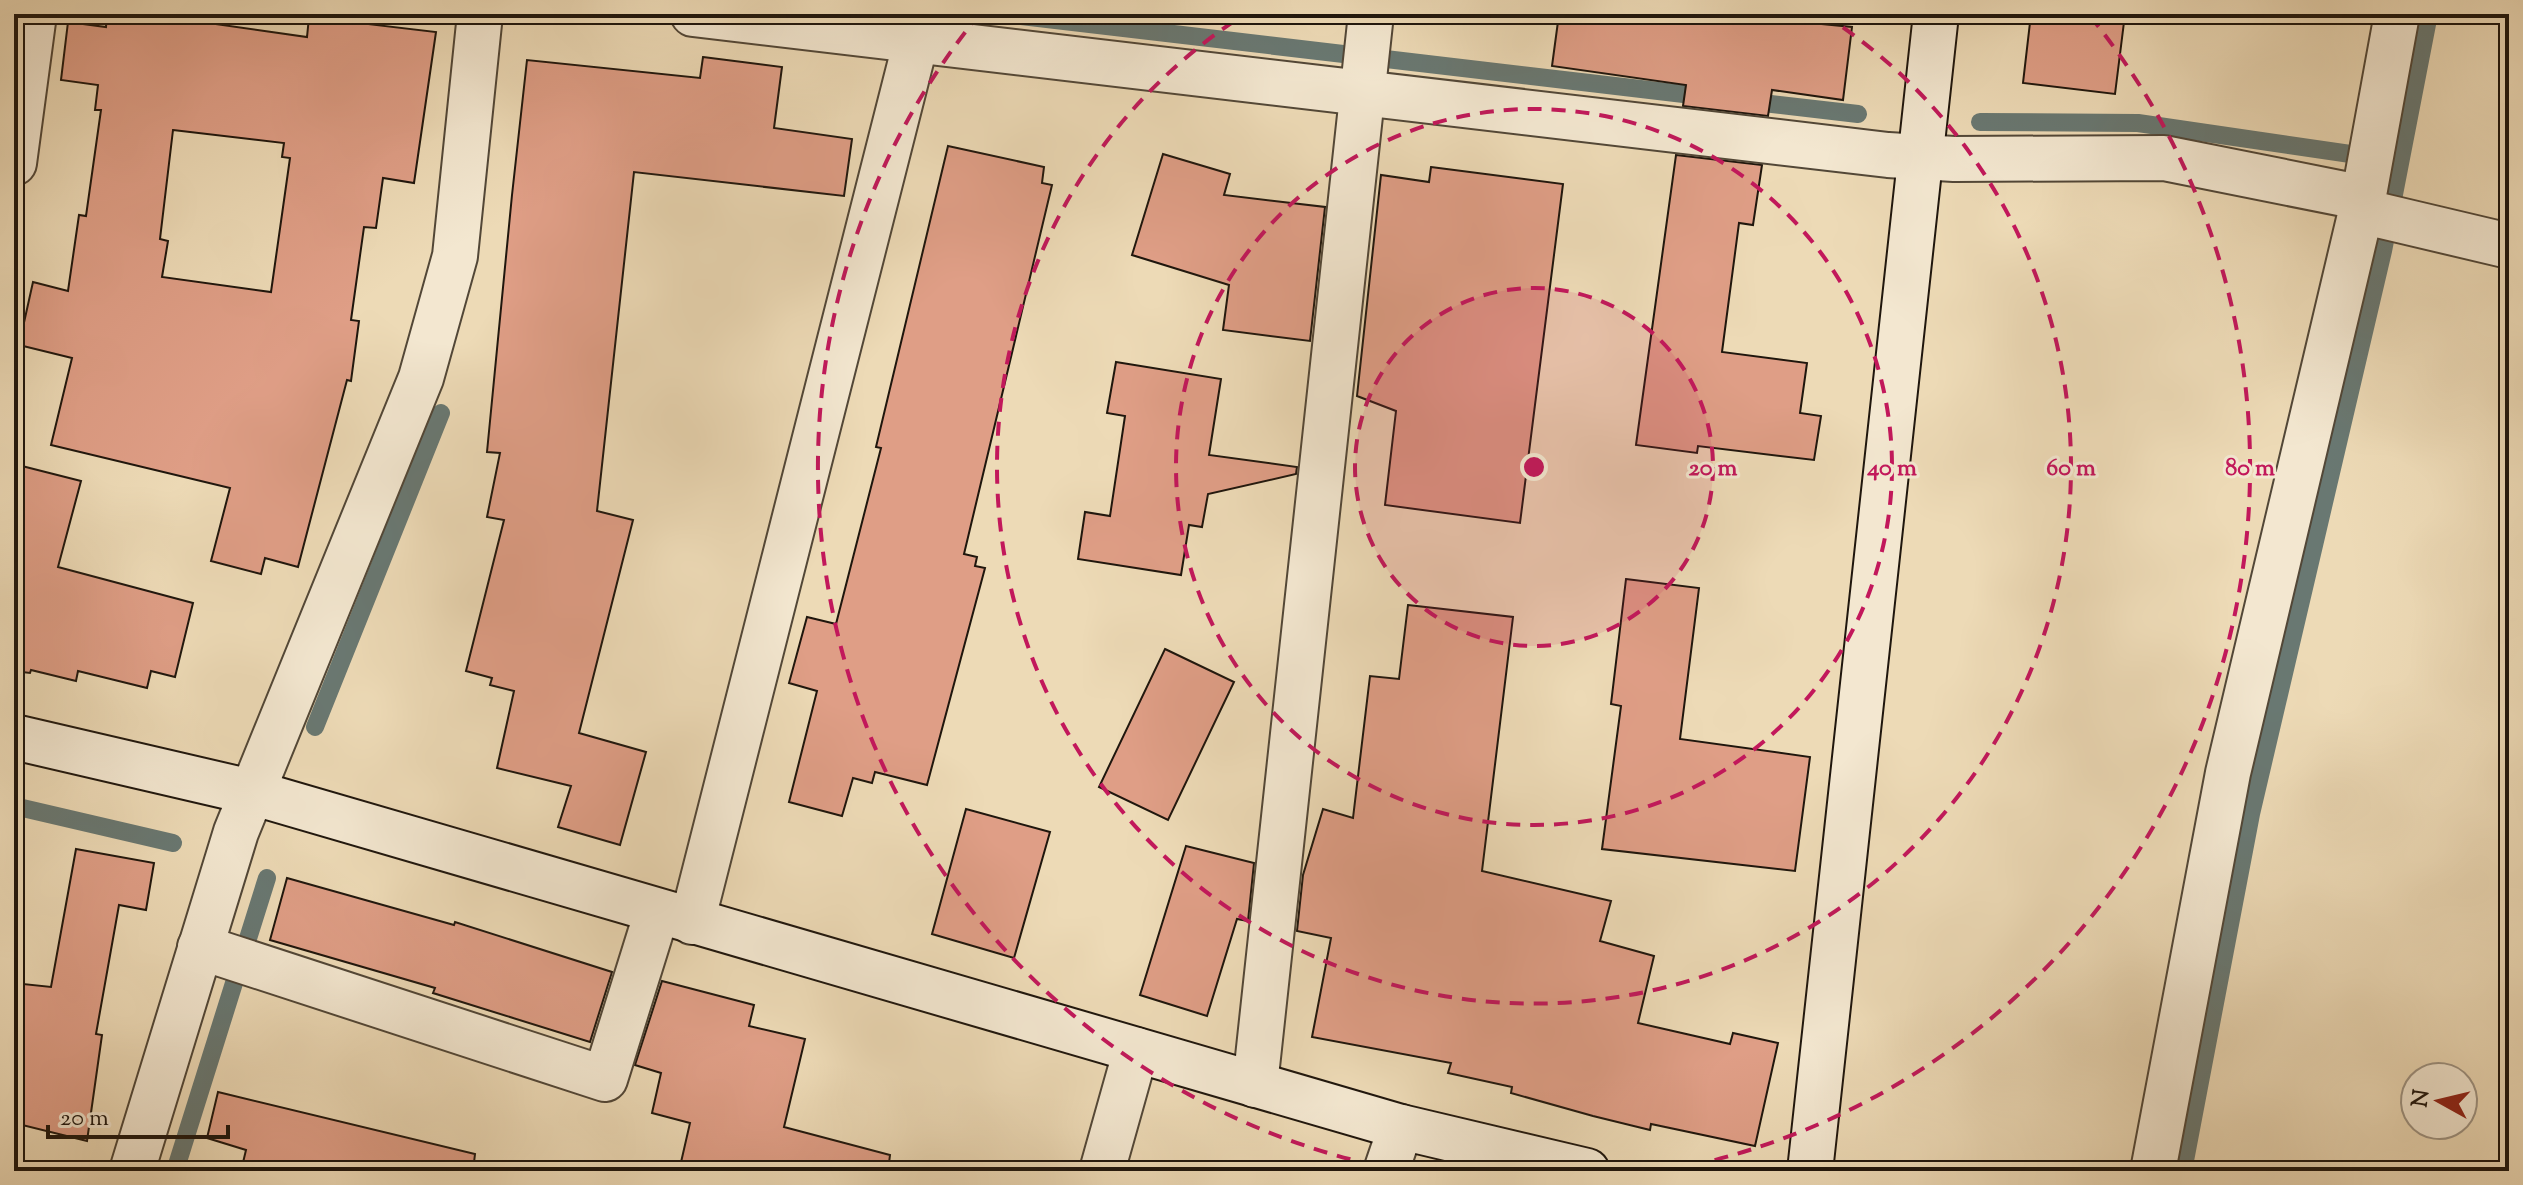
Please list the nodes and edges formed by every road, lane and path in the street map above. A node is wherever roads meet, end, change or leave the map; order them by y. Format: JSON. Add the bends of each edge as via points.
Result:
{"nodes":[{"id":1,"x":34,"y":14,"type":"edge"},
{"id":2,"x":480,"y":14,"type":"edge"},
{"id":3,"x":693,"y":14,"type":"edge"},
{"id":4,"x":1936,"y":14,"type":"edge"},
{"id":5,"x":2397,"y":14,"type":"edge"},
{"id":6,"x":861,"y":24,"type":"edge"},
{"id":7,"x":916,"y":41,"type":"junction"},
{"id":8,"x":1367,"y":55,"type":"edge"},
{"id":9,"x":1922,"y":157,"type":"junction"},
{"id":10,"x":14,"y":163,"type":"edge"},
{"id":11,"x":2373,"y":193,"type":"junction"},
{"id":12,"x":2509,"y":246,"type":"edge"},
{"id":13,"x":14,"y":737,"type":"edge"},
{"id":14,"x":251,"y":792,"type":"junction"},
{"id":15,"x":674,"y":917,"type":"junction"},
{"id":16,"x":226,"y":956,"type":"junction"},
{"id":17,"x":1136,"y":1050,"type":"junction"},
{"id":18,"x":1255,"y":1085,"type":"junction"},
{"id":19,"x":1401,"y":1127,"type":"junction"},
{"id":20,"x":132,"y":1171,"type":"edge"},
{"id":21,"x":1102,"y":1171,"type":"edge"},
{"id":22,"x":1386,"y":1171,"type":"edge"},
{"id":23,"x":1587,"y":1171,"type":"edge"},
{"id":24,"x":1810,"y":1171,"type":"edge"},
{"id":25,"x":2153,"y":1171,"type":"edge"}],
"edges":[{"from":1,"to":10,"type":"street"},
{"from":2,"to":14,"type":"street","via":[[455,256],[421,378]]},
{"from":3,"to":6,"type":"street"},
{"from":4,"to":9,"type":"street"},
{"from":5,"to":11,"type":"street"},
{"from":6,"to":7,"type":"street"},
{"from":7,"to":8,"type":"street"},
{"from":7,"to":15,"type":"street"},
{"from":8,"to":9,"type":"street"},
{"from":8,"to":18,"type":"street"},
{"from":9,"to":11,"type":"street","via":[[2164,158]]},
{"from":9,"to":24,"type":"street"},
{"from":11,"to":12,"type":"street"},
{"from":11,"to":25,"type":"street","via":[[2228,773]]},
{"from":13,"to":14,"type":"street"},
{"from":14,"to":15,"type":"street"},
{"from":14,"to":16,"type":"street"},
{"from":15,"to":16,"type":"street","via":[[605,1079]]},
{"from":15,"to":17,"type":"street"},
{"from":16,"to":20,"type":"street"},
{"from":17,"to":18,"type":"street"},
{"from":17,"to":21,"type":"street"},
{"from":18,"to":19,"type":"street"},
{"from":19,"to":22,"type":"street"},
{"from":19,"to":23,"type":"street"}]}
